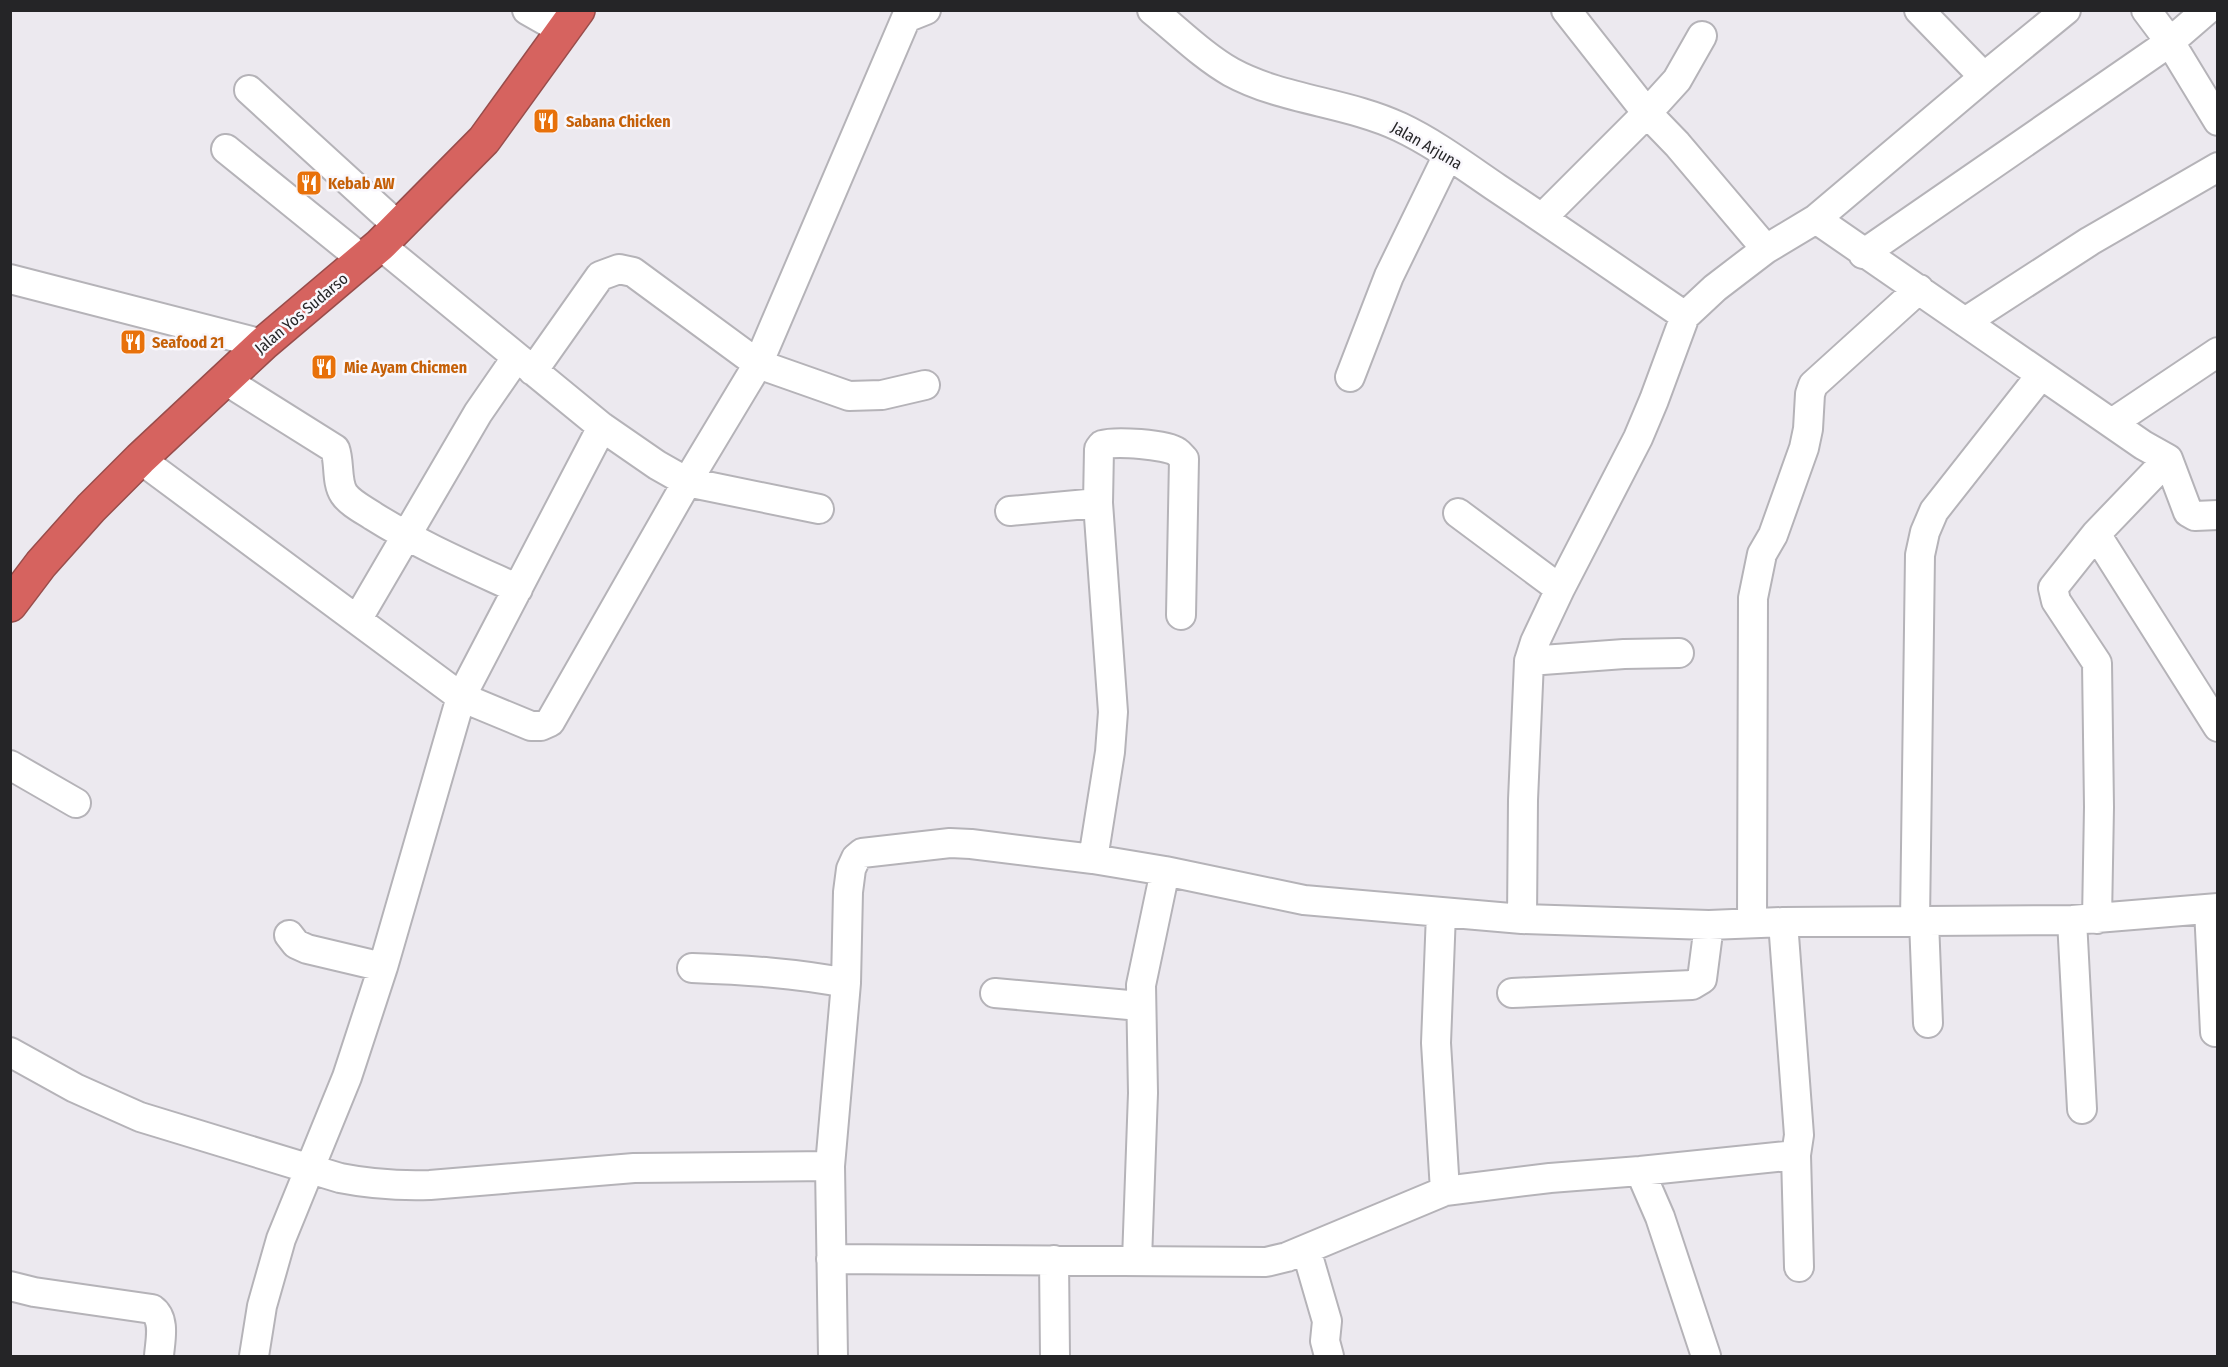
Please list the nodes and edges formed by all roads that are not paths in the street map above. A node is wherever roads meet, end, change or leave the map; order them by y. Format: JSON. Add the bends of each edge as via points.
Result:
{"nodes":[{"id":1,"x":527,"y":10,"type":"edge"},
{"id":2,"x":926,"y":10,"type":"edge"},
{"id":3,"x":1152,"y":10,"type":"edge"},
{"id":4,"x":1566,"y":10,"type":"edge"},
{"id":5,"x":1919,"y":10,"type":"edge"},
{"id":6,"x":2066,"y":10,"type":"edge"},
{"id":7,"x":2146,"y":10,"type":"edge"},
{"id":8,"x":2207,"y":10,"type":"edge"},
{"id":9,"x":571,"y":21,"type":"edge"},
{"id":10,"x":1702,"y":36,"type":"dead end"},
{"id":11,"x":2170,"y":42,"type":"junction"},
{"id":12,"x":1984,"y":77,"type":"junction"},
{"id":13,"x":249,"y":90,"type":"dead end"},
{"id":14,"x":1647,"y":113,"type":"junction"},
{"id":15,"x":2217,"y":121,"type":"edge"},
{"id":16,"x":226,"y":149,"type":"dead end"},
{"id":17,"x":1448,"y":155,"type":"junction"},
{"id":18,"x":2217,"y":167,"type":"edge"},
{"id":19,"x":1542,"y":218,"type":"junction"},
{"id":20,"x":1816,"y":219,"type":"junction"},
{"id":21,"x":381,"y":244,"type":"junction"},
{"id":22,"x":1766,"y":249,"type":"junction"},
{"id":23,"x":1863,"y":254,"type":"junction"},
{"id":24,"x":10,"y":279,"type":"edge"},
{"id":25,"x":1919,"y":289,"type":"junction"},
{"id":26,"x":1685,"y":316,"type":"junction"},
{"id":27,"x":1965,"y":321,"type":"junction"},
{"id":28,"x":263,"y":344,"type":"junction"},
{"id":29,"x":2217,"y":352,"type":"edge"},
{"id":30,"x":524,"y":364,"type":"junction"},
{"id":31,"x":758,"y":364,"type":"junction"},
{"id":32,"x":2041,"y":375,"type":"junction"},
{"id":33,"x":1350,"y":377,"type":"dead end"},
{"id":34,"x":225,"y":380,"type":"junction"},
{"id":35,"x":925,"y":385,"type":"dead end"},
{"id":36,"x":2112,"y":423,"type":"junction"},
{"id":37,"x":602,"y":427,"type":"junction"},
{"id":38,"x":140,"y":459,"type":"junction"},
{"id":39,"x":2168,"y":459,"type":"junction"},
{"id":40,"x":687,"y":482,"type":"junction"},
{"id":41,"x":1098,"y":504,"type":"junction"},
{"id":42,"x":819,"y":509,"type":"dead end"},
{"id":43,"x":1010,"y":511,"type":"dead end"},
{"id":44,"x":1458,"y":513,"type":"dead end"},
{"id":45,"x":2217,"y":515,"type":"edge"},
{"id":46,"x":2096,"y":534,"type":"junction"},
{"id":47,"x":406,"y":537,"type":"junction"},
{"id":48,"x":518,"y":589,"type":"junction"},
{"id":49,"x":1560,"y":590,"type":"junction"},
{"id":50,"x":10,"y":605,"type":"edge"},
{"id":51,"x":1181,"y":615,"type":"dead end"},
{"id":52,"x":357,"y":621,"type":"junction"},
{"id":53,"x":1679,"y":652,"type":"dead end"},
{"id":54,"x":1529,"y":661,"type":"junction"},
{"id":55,"x":461,"y":697,"type":"junction"},
{"id":56,"x":2217,"y":727,"type":"edge"},
{"id":57,"x":10,"y":765,"type":"edge"},
{"id":58,"x":76,"y":803,"type":"dead end"},
{"id":59,"x":1093,"y":859,"type":"junction"},
{"id":60,"x":1165,"y":871,"type":"junction"},
{"id":61,"x":2213,"y":908,"type":"edge"},
{"id":62,"x":1441,"y":913,"type":"junction"},
{"id":63,"x":1522,"y":919,"type":"junction"},
{"id":64,"x":2084,"y":920,"type":"junction"},
{"id":65,"x":1920,"y":921,"type":"junction"},
{"id":66,"x":1752,"y":922,"type":"junction"},
{"id":67,"x":1783,"y":922,"type":"junction"},
{"id":68,"x":1709,"y":925,"type":"junction"},
{"id":69,"x":289,"y":935,"type":"dead end"},
{"id":70,"x":383,"y":967,"type":"junction"},
{"id":71,"x":692,"y":968,"type":"dead end"},
{"id":72,"x":846,"y":983,"type":"junction"},
{"id":73,"x":995,"y":993,"type":"dead end"},
{"id":74,"x":1512,"y":993,"type":"dead end"},
{"id":75,"x":1140,"y":1006,"type":"junction"},
{"id":76,"x":1928,"y":1023,"type":"dead end"},
{"id":77,"x":2215,"y":1032,"type":"dead end"},
{"id":78,"x":10,"y":1052,"type":"edge"},
{"id":79,"x":2082,"y":1109,"type":"dead end"},
{"id":80,"x":1796,"y":1155,"type":"junction"},
{"id":81,"x":830,"y":1166,"type":"junction"},
{"id":82,"x":310,"y":1167,"type":"junction"},
{"id":83,"x":1640,"y":1171,"type":"junction"},
{"id":84,"x":1445,"y":1191,"type":"junction"},
{"id":85,"x":1306,"y":1249,"type":"junction"},
{"id":86,"x":831,"y":1259,"type":"junction"},
{"id":87,"x":1054,"y":1260,"type":"junction"},
{"id":88,"x":1137,"y":1260,"type":"junction"},
{"id":89,"x":1799,"y":1267,"type":"dead end"},
{"id":90,"x":10,"y":1286,"type":"edge"},
{"id":91,"x":159,"y":1356,"type":"edge"},
{"id":92,"x":254,"y":1356,"type":"edge"},
{"id":93,"x":833,"y":1356,"type":"edge"},
{"id":94,"x":1055,"y":1356,"type":"edge"},
{"id":95,"x":1329,"y":1356,"type":"edge"},
{"id":96,"x":1706,"y":1356,"type":"edge"}],
"edges":[{"from":1,"to":9,"type":"street"},
{"from":2,"to":31,"type":"street","via":[[906,18]]},
{"from":3,"to":17,"type":"street","name":"Jalan Arjuna","via":[[1231,72],[1281,91],[1370,115]]},
{"from":4,"to":14,"type":"street"},
{"from":5,"to":12,"type":"street"},
{"from":6,"to":12,"type":"street"},
{"from":7,"to":11,"type":"street"},
{"from":8,"to":11,"type":"street"},
{"from":9,"to":21,"type":"highway","name":"Jalan Yos Sudarso","via":[[484,140]]},
{"from":10,"to":14,"type":"street","via":[[1677,80]]},
{"from":11,"to":15,"type":"street"},
{"from":11,"to":23,"type":"street"},
{"from":12,"to":20,"type":"street"},
{"from":13,"to":21,"type":"street"},
{"from":14,"to":19,"type":"street"},
{"from":14,"to":22,"type":"street"},
{"from":16,"to":21,"type":"street"},
{"from":17,"to":19,"type":"street","name":"Jalan Arjuna"},
{"from":17,"to":33,"type":"street","via":[[1389,276]]},
{"from":18,"to":27,"type":"street","via":[[2090,241]]},
{"from":19,"to":26,"type":"street","name":"Jalan Arjuna"},
{"from":20,"to":22,"type":"street"},
{"from":20,"to":23,"type":"street"},
{"from":21,"to":28,"type":"highway","name":"Jalan Yos Sudarso"},
{"from":21,"to":30,"type":"street"},
{"from":22,"to":26,"type":"street"},
{"from":23,"to":25,"type":"street"},
{"from":24,"to":28,"type":"street"},
{"from":25,"to":27,"type":"street"},
{"from":25,"to":66,"type":"street","via":[[1813,385],[1804,448],[1773,535],[1762,554],[1753,598]]},
{"from":26,"to":49,"type":"street","via":[[1638,438]]},
{"from":27,"to":32,"type":"street"},
{"from":28,"to":34,"type":"highway","name":"Jalan Yos Sudarso"},
{"from":29,"to":36,"type":"street"},
{"from":30,"to":31,"type":"street","via":[[600,276],[619,269],[633,272]]},
{"from":30,"to":37,"type":"street"},
{"from":30,"to":47,"type":"street","via":[[478,413]]},
{"from":31,"to":35,"type":"street","via":[[849,396],[882,395]]},
{"from":31,"to":40,"type":"street"},
{"from":32,"to":36,"type":"street"},
{"from":32,"to":65,"type":"street","via":[[1934,512],[1925,532],[1920,555]]},
{"from":34,"to":38,"type":"highway","name":"Jalan Yos Sudarso"},
{"from":34,"to":47,"type":"street","via":[[334,449],[339,459],[340,488],[345,496]]},
{"from":36,"to":39,"type":"street"},
{"from":37,"to":40,"type":"street"},
{"from":37,"to":48,"type":"street"},
{"from":38,"to":50,"type":"highway","name":"Jalan Yos Sudarso","via":[[41,564]]},
{"from":38,"to":52,"type":"street"},
{"from":39,"to":45,"type":"street","via":[[2188,512],[2195,516]]},
{"from":39,"to":46,"type":"street"},
{"from":40,"to":42,"type":"street"},
{"from":40,"to":55,"type":"street","via":[[550,722],[531,726]]},
{"from":41,"to":43,"type":"street"},
{"from":41,"to":51,"type":"street","via":[[1102,445],[1116,442],[1164,448],[1184,459]]},
{"from":41,"to":59,"type":"street","via":[[1113,712]]},
{"from":44,"to":49,"type":"street"},
{"from":46,"to":56,"type":"street"},
{"from":46,"to":64,"type":"street","via":[[2053,588],[2056,601],[2097,663],[2099,807]]},
{"from":47,"to":48,"type":"street"},
{"from":47,"to":52,"type":"street"},
{"from":48,"to":55,"type":"street"},
{"from":49,"to":54,"type":"street"},
{"from":52,"to":55,"type":"street"},
{"from":53,"to":54,"type":"street"},
{"from":54,"to":63,"type":"street"},
{"from":55,"to":70,"type":"street"},
{"from":57,"to":58,"type":"street"},
{"from":59,"to":60,"type":"street"},
{"from":59,"to":72,"type":"street","via":[[950,843],[862,853],[851,868],[848,892]]},
{"from":60,"to":62,"type":"street","via":[[1304,900]]},
{"from":60,"to":75,"type":"street","via":[[1145,958]]},
{"from":61,"to":64,"type":"street"},
{"from":61,"to":77,"type":"street"},
{"from":62,"to":63,"type":"street"},
{"from":62,"to":84,"type":"street","via":[[1436,1043]]},
{"from":63,"to":68,"type":"street"},
{"from":64,"to":65,"type":"street"},
{"from":64,"to":79,"type":"street"},
{"from":65,"to":67,"type":"street"},
{"from":65,"to":76,"type":"street"},
{"from":66,"to":67,"type":"street"},
{"from":66,"to":68,"type":"street"},
{"from":67,"to":80,"type":"street","via":[[1799,1135]]},
{"from":68,"to":74,"type":"street","via":[[1702,979],[1692,985]]},
{"from":69,"to":70,"type":"street","via":[[307,949]]},
{"from":70,"to":82,"type":"street","via":[[347,1077]]},
{"from":71,"to":72,"type":"street","via":[[770,971]]},
{"from":72,"to":81,"type":"street"},
{"from":73,"to":75,"type":"street"},
{"from":75,"to":88,"type":"street","via":[[1143,1094]]},
{"from":78,"to":82,"type":"street","via":[[75,1088],[140,1117]]},
{"from":80,"to":83,"type":"street"},
{"from":80,"to":89,"type":"street"},
{"from":81,"to":82,"type":"street","via":[[634,1168],[398,1186],[340,1178]]},
{"from":81,"to":86,"type":"street"},
{"from":82,"to":92,"type":"street","via":[[278,1248],[262,1305]]},
{"from":83,"to":84,"type":"street"},
{"from":83,"to":96,"type":"street","via":[[1660,1217]]},
{"from":84,"to":85,"type":"street"},
{"from":85,"to":88,"type":"street","via":[[1266,1262]]},
{"from":85,"to":95,"type":"street","via":[[1327,1321],[1325,1341]]},
{"from":86,"to":87,"type":"street"},
{"from":86,"to":93,"type":"street"},
{"from":87,"to":88,"type":"street"},
{"from":87,"to":94,"type":"street"},
{"from":90,"to":91,"type":"street","via":[[152,1309],[161,1323]]}]}
